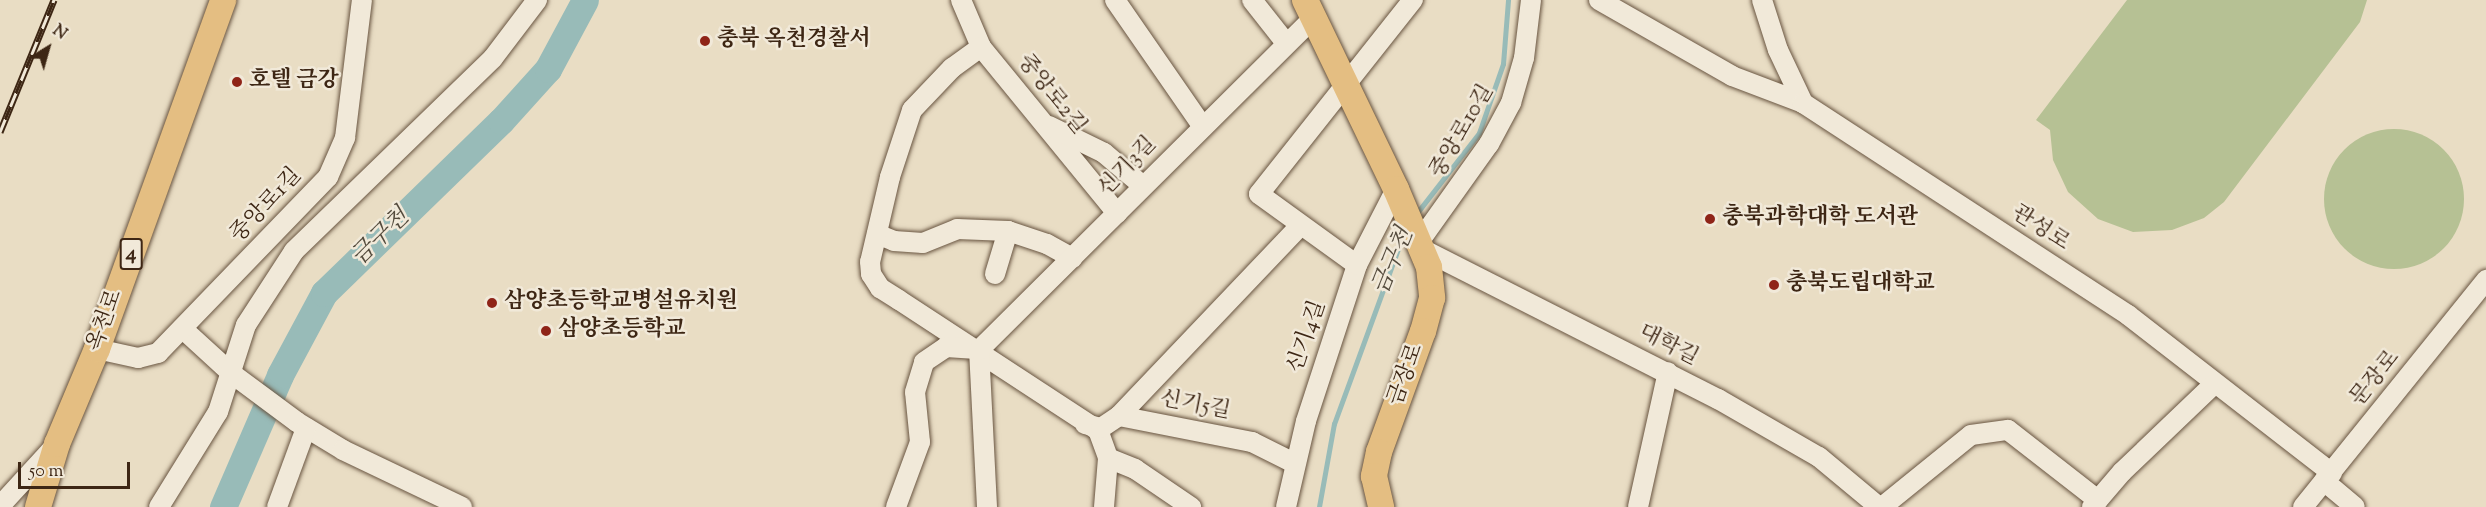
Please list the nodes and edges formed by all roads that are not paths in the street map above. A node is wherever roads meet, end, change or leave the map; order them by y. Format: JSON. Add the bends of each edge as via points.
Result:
{"nodes":[{"id":1,"x":223,"y":0,"type":"edge"},
{"id":2,"x":362,"y":0,"type":"edge"},
{"id":3,"x":537,"y":0,"type":"edge"},
{"id":4,"x":961,"y":0,"type":"edge"},
{"id":5,"x":1115,"y":0,"type":"edge"},
{"id":6,"x":1252,"y":0,"type":"edge"},
{"id":7,"x":1413,"y":0,"type":"edge"},
{"id":8,"x":1531,"y":0,"type":"edge"},
{"id":9,"x":1599,"y":0,"type":"edge"},
{"id":10,"x":1762,"y":0,"type":"edge"},
{"id":11,"x":1627,"y":8,"type":"edge"},
{"id":12,"x":1309,"y":9,"type":"edge"},
{"id":13,"x":1286,"y":43,"type":"junction"},
{"id":14,"x":981,"y":48,"type":"junction"},
{"id":15,"x":1345,"y":84,"type":"junction"},
{"id":16,"x":1803,"y":103,"type":"junction"},
{"id":17,"x":1043,"y":123,"type":"junction"},
{"id":18,"x":1201,"y":124,"type":"junction"},
{"id":19,"x":1143,"y":186,"type":"junction"},
{"id":20,"x":1398,"y":193,"type":"junction"},
{"id":21,"x":1117,"y":213,"type":"junction"},
{"id":22,"x":1300,"y":226,"type":"junction"},
{"id":23,"x":1008,"y":231,"type":"junction"},
{"id":24,"x":877,"y":234,"type":"junction"},
{"id":25,"x":1421,"y":246,"type":"junction"},
{"id":26,"x":1072,"y":258,"type":"junction"},
{"id":27,"x":1357,"y":265,"type":"junction"},
{"id":28,"x":995,"y":274,"type":"dead end"},
{"id":29,"x":2486,"y":280,"type":"edge"},
{"id":30,"x":184,"y":330,"type":"junction"},
{"id":31,"x":97,"y":349,"type":"junction"},
{"id":32,"x":979,"y":350,"type":"junction"},
{"id":33,"x":1668,"y":372,"type":"junction"},
{"id":34,"x":234,"y":376,"type":"junction"},
{"id":35,"x":2214,"y":384,"type":"junction"},
{"id":36,"x":1119,"y":416,"type":"junction"},
{"id":37,"x":1085,"y":424,"type":"junction"},
{"id":38,"x":301,"y":425,"type":"junction"},
{"id":39,"x":57,"y":444,"type":"junction"},
{"id":40,"x":1108,"y":458,"type":"junction"},
{"id":41,"x":1294,"y":463,"type":"junction"},
{"id":42,"x":2328,"y":477,"type":"junction"},
{"id":43,"x":2095,"y":503,"type":"edge"},
{"id":44,"x":0,"y":506,"type":"edge"},
{"id":45,"x":38,"y":507,"type":"edge"},
{"id":46,"x":159,"y":507,"type":"edge"},
{"id":47,"x":277,"y":507,"type":"edge"},
{"id":48,"x":462,"y":507,"type":"edge"},
{"id":49,"x":896,"y":507,"type":"edge"},
{"id":50,"x":987,"y":507,"type":"edge"},
{"id":51,"x":1104,"y":507,"type":"edge"},
{"id":52,"x":1191,"y":507,"type":"edge"},
{"id":53,"x":1286,"y":507,"type":"edge"},
{"id":54,"x":1381,"y":507,"type":"edge"},
{"id":55,"x":1638,"y":507,"type":"edge"},
{"id":56,"x":1880,"y":507,"type":"edge"},
{"id":57,"x":2303,"y":507,"type":"edge"},
{"id":58,"x":2355,"y":507,"type":"edge"}],
"edges":[{"from":1,"to":31,"type":"main road","name":"옥천로","number":"4"},
{"from":2,"to":30,"type":"street","name":"중앙로1길","via":[[345,138],[328,177]]},
{"from":3,"to":34,"type":"street","via":[[493,58],[294,251],[246,326]]},
{"from":4,"to":14,"type":"street","name":"중앙로2길"},
{"from":5,"to":18,"type":"street"},
{"from":6,"to":13,"type":"street"},
{"from":7,"to":15,"type":"street"},
{"from":8,"to":25,"type":"street","name":"중앙로10길","via":[[1524,58],[1511,103],[1489,144]]},
{"from":9,"to":11,"type":"street","name":"관성로"},
{"from":10,"to":16,"type":"street","via":[[1778,50]]},
{"from":11,"to":16,"type":"street","name":"관성로","via":[[1732,76]]},
{"from":12,"to":13,"type":"street","name":"신기3길"},
{"from":12,"to":15,"type":"main road"},
{"from":13,"to":18,"type":"street","name":"신기3길"},
{"from":14,"to":17,"type":"street","name":"중앙로2길"},
{"from":14,"to":24,"type":"street","via":[[952,68],[912,110]]},
{"from":15,"to":20,"type":"main road"},
{"from":15,"to":22,"type":"street","via":[[1259,194]]},
{"from":16,"to":35,"type":"street","name":"관성로","via":[[2128,315]]},
{"from":17,"to":19,"type":"street","via":[[1104,153]]},
{"from":17,"to":21,"type":"street","name":"중앙로2길"},
{"from":18,"to":19,"type":"street","name":"신기3길"},
{"from":19,"to":21,"type":"street","name":"신기3길"},
{"from":20,"to":25,"type":"main road","name":"금장로"},
{"from":20,"to":27,"type":"street","name":"신기4길","via":[[1376,221]]},
{"from":21,"to":26,"type":"street","name":"신기3길"},
{"from":22,"to":27,"type":"street"},
{"from":22,"to":36,"type":"street"},
{"from":23,"to":24,"type":"street","via":[[957,229],[923,243],[894,241]]},
{"from":23,"to":26,"type":"street","via":[[1047,244]]},
{"from":23,"to":28,"type":"street"},
{"from":24,"to":32,"type":"street","via":[[871,274],[880,288]]},
{"from":25,"to":33,"type":"street","name":"대학길"},
{"from":25,"to":54,"type":"main road","name":"금장로","via":[[1429,267],[1432,298],[1378,452],[1374,476]]},
{"from":26,"to":32,"type":"street","name":"신기3길"},
{"from":27,"to":41,"type":"street","name":"신기4길"},
{"from":29,"to":42,"type":"street","name":"문장로"},
{"from":30,"to":31,"type":"street","name":"중앙로1길","via":[[158,353],[138,358]]},
{"from":30,"to":34,"type":"street"},
{"from":31,"to":39,"type":"main road","name":"옥천로","number":"4"},
{"from":32,"to":37,"type":"street"},
{"from":32,"to":49,"type":"street","via":[[946,347],[924,362],[915,392],[920,442]]},
{"from":32,"to":50,"type":"street"},
{"from":33,"to":55,"type":"street"},
{"from":33,"to":56,"type":"street","name":"대학길","via":[[1819,457]]},
{"from":34,"to":38,"type":"street"},
{"from":34,"to":46,"type":"street","via":[[218,412]]},
{"from":35,"to":42,"type":"street","name":"관성로"},
{"from":35,"to":43,"type":"street"},
{"from":36,"to":37,"type":"street","via":[[1101,428]]},
{"from":36,"to":41,"type":"street","name":"신기5길","via":[[1252,442]]},
{"from":37,"to":40,"type":"street","via":[[1098,430]]},
{"from":38,"to":47,"type":"street"},
{"from":38,"to":48,"type":"street"},
{"from":39,"to":44,"type":"street"},
{"from":39,"to":45,"type":"main road","name":"옥천로","number":"4"},
{"from":40,"to":51,"type":"street"},
{"from":40,"to":52,"type":"street","via":[[1135,469]]},
{"from":41,"to":53,"type":"street","name":"신기4길"},
{"from":42,"to":57,"type":"street","name":"문장로"},
{"from":42,"to":58,"type":"street","name":"관성로"},
{"from":43,"to":56,"type":"street","via":[[2008,430],[1971,435]]}]}
